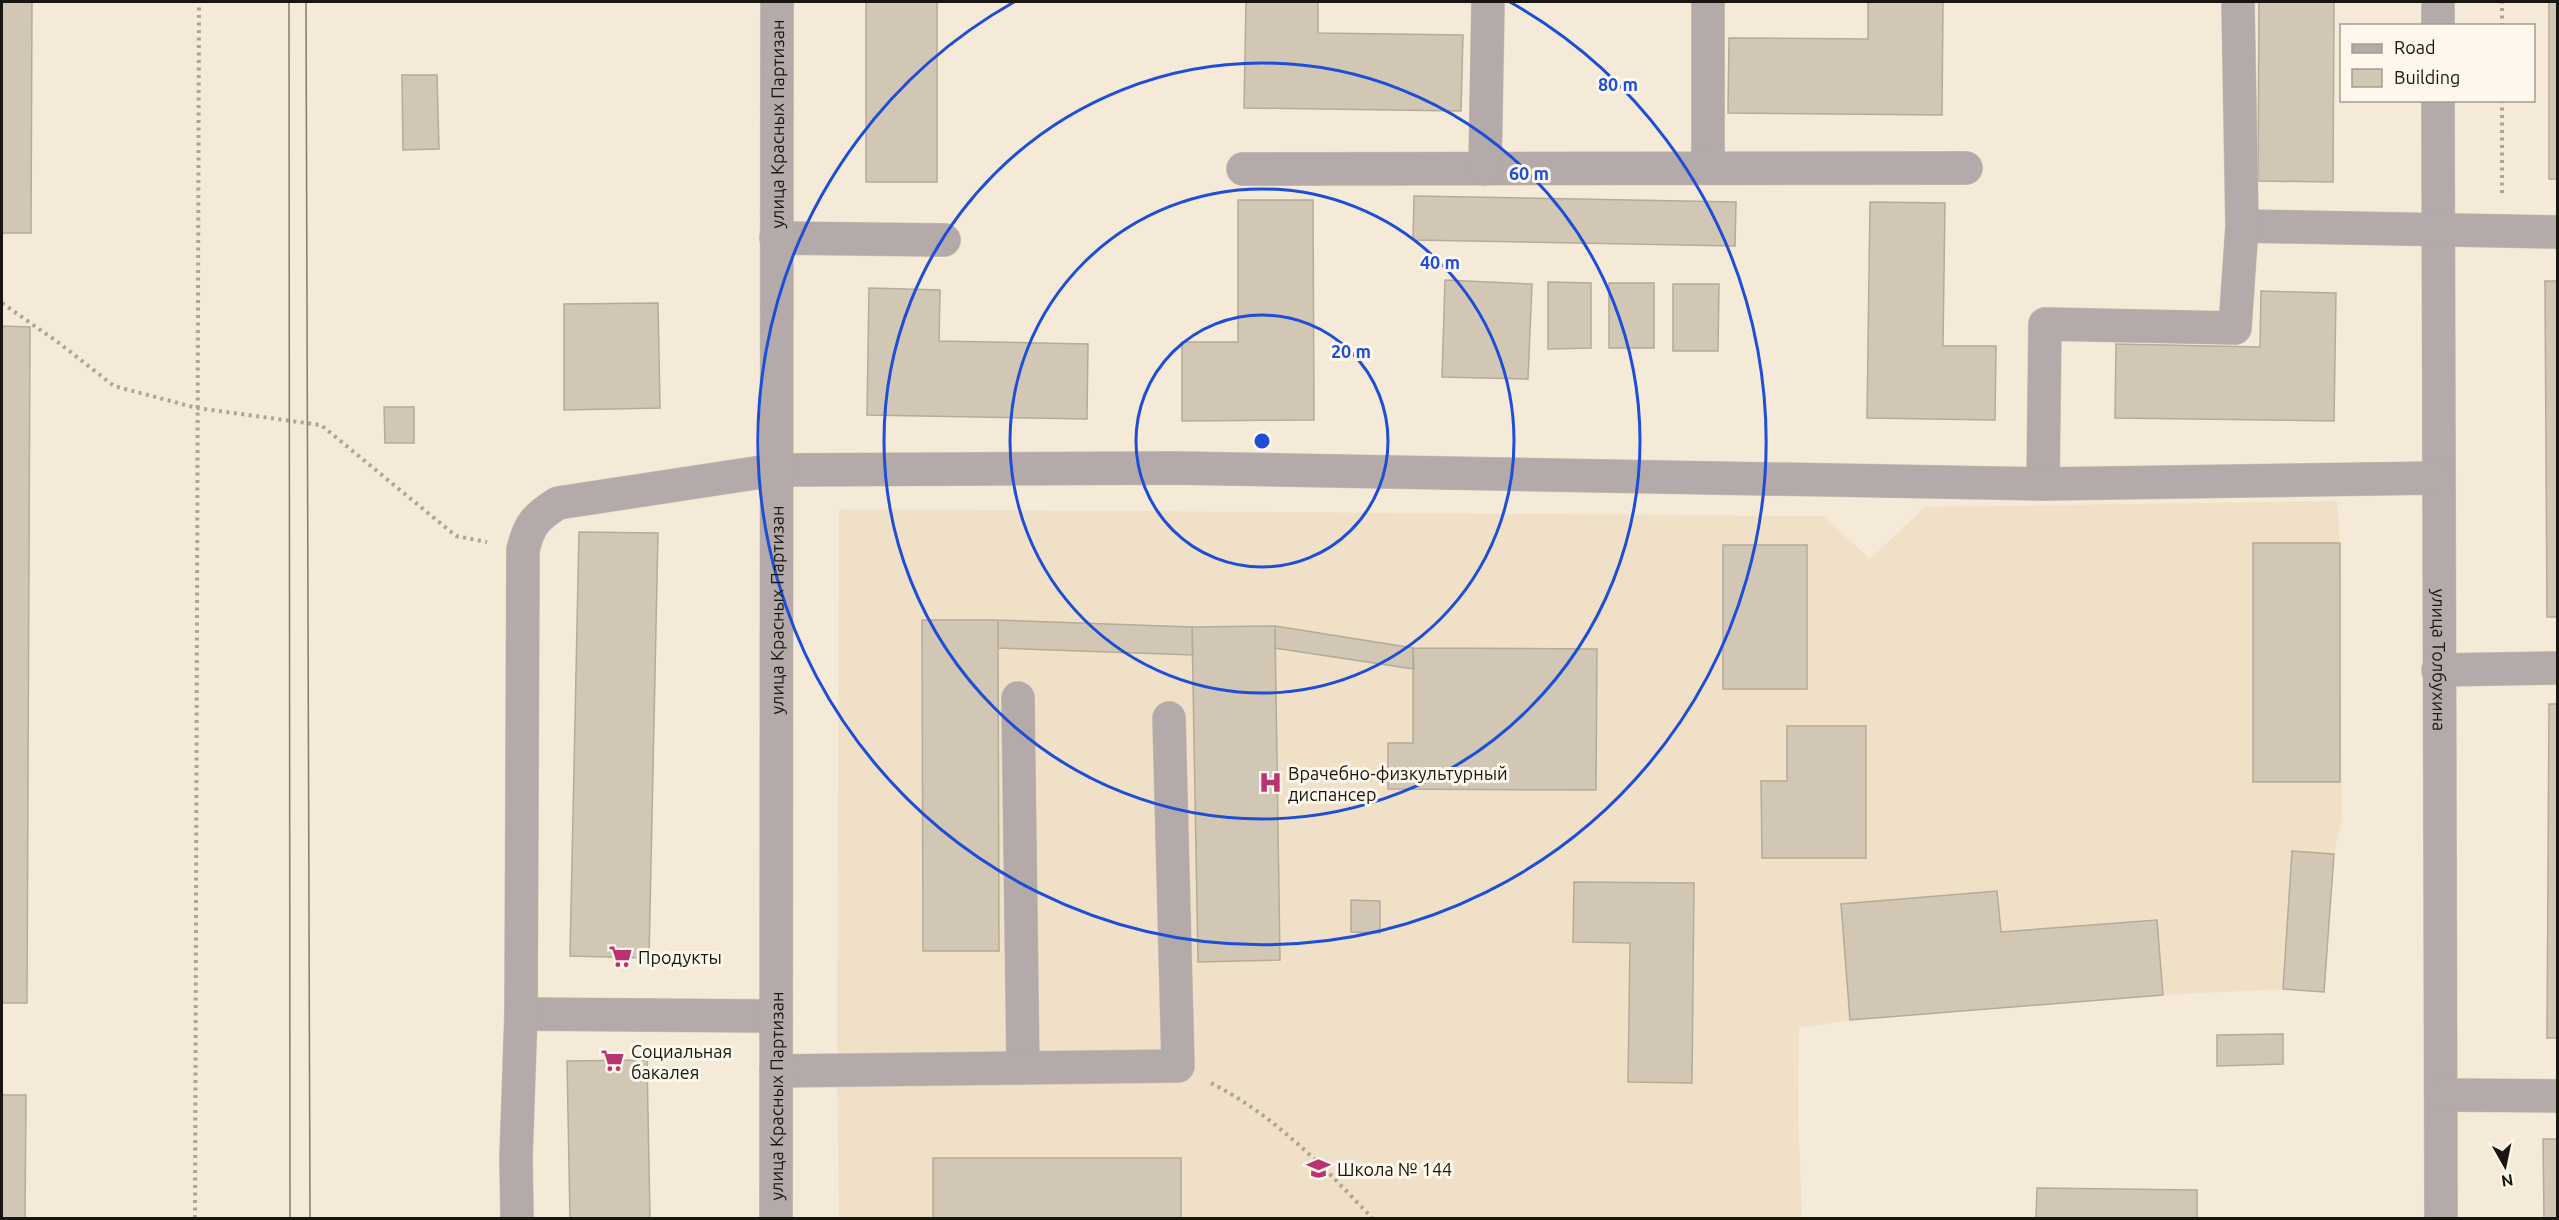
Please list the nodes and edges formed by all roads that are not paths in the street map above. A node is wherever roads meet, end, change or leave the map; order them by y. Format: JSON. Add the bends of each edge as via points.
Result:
{"nodes":[{"id":1,"x":777,"y":2,"type":"edge"},
{"id":2,"x":1488,"y":2,"type":"edge"},
{"id":3,"x":1708,"y":2,"type":"edge"},
{"id":4,"x":2238,"y":2,"type":"edge"},
{"id":5,"x":2438,"y":2,"type":"edge"},
{"id":6,"x":2438,"y":24,"type":"edge"},
{"id":7,"x":2438,"y":102,"type":"edge"},
{"id":8,"x":1708,"y":168,"type":"junction"},
{"id":9,"x":1966,"y":168,"type":"dead end"},
{"id":10,"x":1485,"y":169,"type":"junction"},
{"id":11,"x":1243,"y":170,"type":"dead end"},
{"id":12,"x":2242,"y":226,"type":"junction"},
{"id":13,"x":2438,"y":230,"type":"junction"},
{"id":14,"x":2558,"y":232,"type":"edge"},
{"id":15,"x":776,"y":238,"type":"junction"},
{"id":16,"x":944,"y":240,"type":"dead end"},
{"id":17,"x":775,"y":470,"type":"junction"},
{"id":18,"x":2437,"y":478,"type":"junction"},
{"id":19,"x":2043,"y":484,"type":"junction"},
{"id":20,"x":2558,"y":668,"type":"edge"},
{"id":21,"x":2438,"y":670,"type":"junction"},
{"id":22,"x":1018,"y":698,"type":"dead end"},
{"id":23,"x":1168,"y":718,"type":"dead end"},
{"id":24,"x":520,"y":1014,"type":"junction"},
{"id":25,"x":776,"y":1016,"type":"junction"},
{"id":26,"x":1023,"y":1068,"type":"junction"},
{"id":27,"x":776,"y":1071,"type":"junction"},
{"id":28,"x":2441,"y":1095,"type":"junction"},
{"id":29,"x":2558,"y":1096,"type":"edge"},
{"id":30,"x":518,"y":1218,"type":"edge"},
{"id":31,"x":776,"y":1218,"type":"edge"},
{"id":32,"x":2441,"y":1218,"type":"edge"}],
"edges":[{"from":1,"to":15,"type":"street","name":"улица Красных Партизан"},
{"from":2,"to":10,"type":"street"},
{"from":3,"to":8,"type":"street"},
{"from":4,"to":12,"type":"street"},
{"from":5,"to":6,"type":"street"},
{"from":7,"to":13,"type":"street","name":"улица Толбухина"},
{"from":8,"to":9,"type":"street"},
{"from":8,"to":10,"type":"street"},
{"from":10,"to":11,"type":"street"},
{"from":12,"to":13,"type":"street"},
{"from":12,"to":19,"type":"street","via":[[2235,328],[2045,324]]},
{"from":13,"to":14,"type":"street"},
{"from":13,"to":18,"type":"street","name":"улица Толбухина"},
{"from":15,"to":16,"type":"street"},
{"from":15,"to":17,"type":"street","name":"улица Красных Партизан"},
{"from":17,"to":19,"type":"street","via":[[1175,468]]},
{"from":17,"to":24,"type":"street","via":[[558,503],[539,515],[528,531],[523,550]]},
{"from":17,"to":25,"type":"street","name":"улица Красных Партизан"},
{"from":18,"to":19,"type":"street"},
{"from":18,"to":21,"type":"street","name":"улица Толбухина"},
{"from":20,"to":21,"type":"street"},
{"from":21,"to":28,"type":"street","name":"улица Толбухина"},
{"from":22,"to":26,"type":"street"},
{"from":23,"to":26,"type":"street","via":[[1178,1066]]},
{"from":24,"to":25,"type":"street"},
{"from":24,"to":30,"type":"street"},
{"from":25,"to":27,"type":"street","name":"улица Красных Партизан"},
{"from":26,"to":27,"type":"street"},
{"from":27,"to":31,"type":"street","name":"улица Красных Партизан"},
{"from":28,"to":29,"type":"street"},
{"from":28,"to":32,"type":"street","name":"улица Толбухина"}]}
